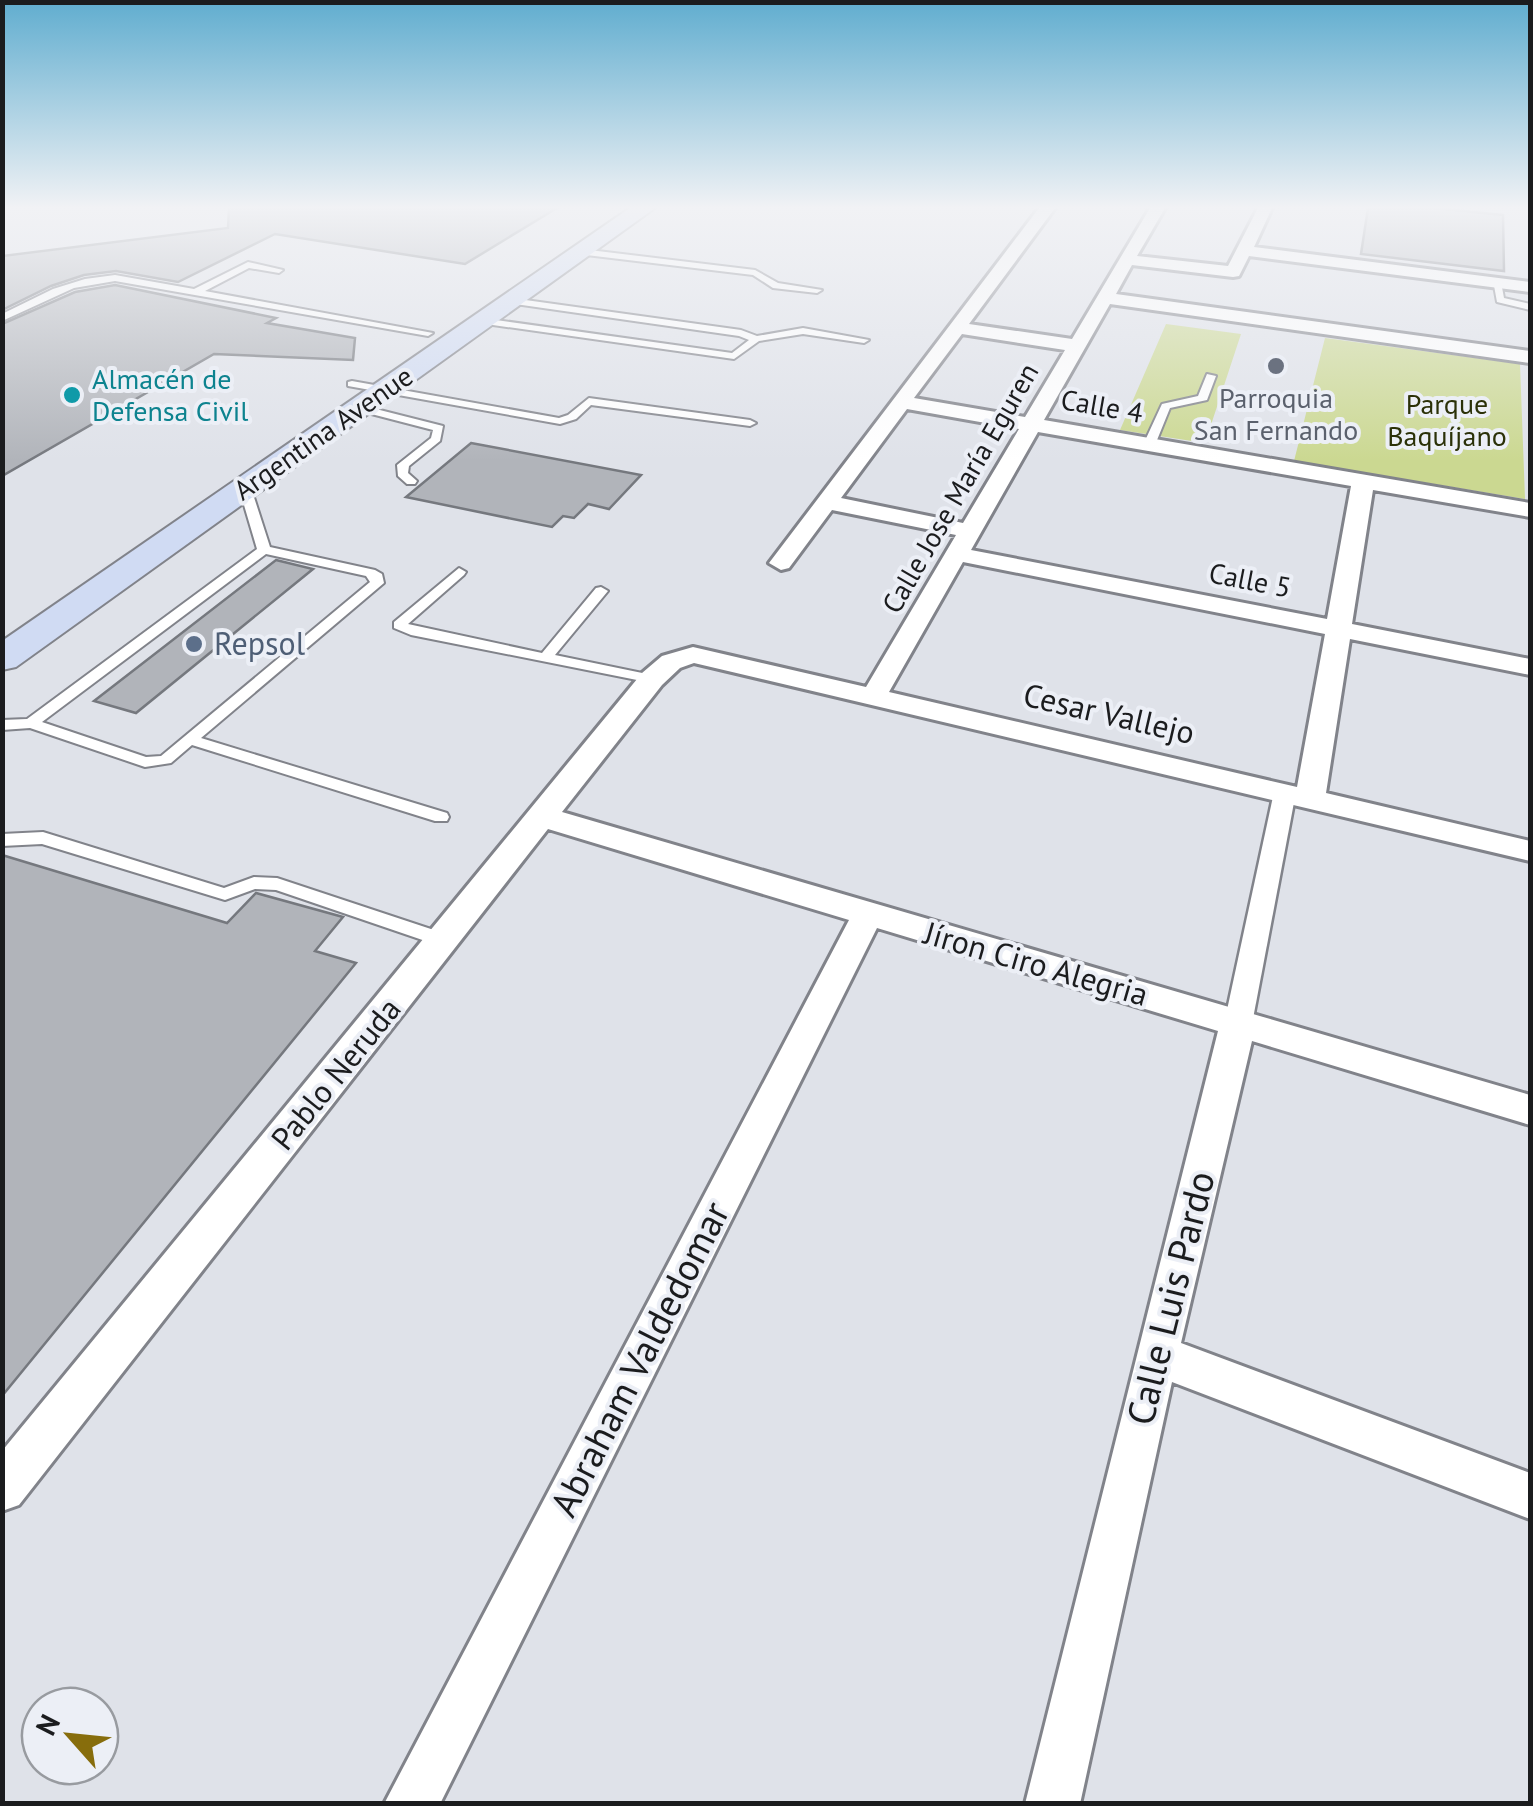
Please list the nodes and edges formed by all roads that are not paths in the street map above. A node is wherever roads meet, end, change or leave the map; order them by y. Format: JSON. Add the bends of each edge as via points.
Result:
{"nodes":[{"id":1,"x":52,"y":292,"type":"edge"},
{"id":2,"x":198,"y":292,"type":"edge"},
{"id":3,"x":488,"y":292,"type":"edge"},
{"id":4,"x":524,"y":292,"type":"edge"},
{"id":5,"x":983,"y":292,"type":"edge"},
{"id":6,"x":1109,"y":292,"type":"edge"},
{"id":7,"x":1498,"y":292,"type":"edge"},
{"id":8,"x":1106,"y":298,"type":"junction"},
{"id":9,"x":512,"y":301,"type":"junction"},
{"id":10,"x":1530,"y":307,"type":"edge"},
{"id":11,"x":625,"y":317,"type":"junction"},
{"id":12,"x":2,"y":318,"type":"edge"},
{"id":13,"x":482,"y":322,"type":"junction"},
{"id":14,"x":956,"y":328,"type":"junction"},
{"id":15,"x":428,"y":333,"type":"junction"},
{"id":16,"x":601,"y":339,"type":"junction"},
{"id":17,"x":756,"y":339,"type":"junction"},
{"id":18,"x":864,"y":340,"type":"dead end"},
{"id":19,"x":1078,"y":346,"type":"junction"},
{"id":20,"x":1530,"y":357,"type":"edge"},
{"id":21,"x":1210,"y":376,"type":"dead end"},
{"id":22,"x":365,"y":394,"type":"junction"},
{"id":23,"x":900,"y":402,"type":"junction"},
{"id":24,"x":750,"y":423,"type":"dead end"},
{"id":25,"x":1032,"y":424,"type":"junction"},
{"id":26,"x":1148,"y":445,"type":"junction"},
{"id":27,"x":411,"y":481,"type":"dead end"},
{"id":28,"x":1363,"y":482,"type":"junction"},
{"id":29,"x":245,"y":488,"type":"junction"},
{"id":30,"x":825,"y":502,"type":"junction"},
{"id":31,"x":1530,"y":510,"type":"edge"},
{"id":32,"x":963,"y":542,"type":"junction"},
{"id":33,"x":264,"y":550,"type":"junction"},
{"id":34,"x":780,"y":563,"type":"dead end"},
{"id":35,"x":84,"y":565,"type":"dead end"},
{"id":36,"x":459,"y":572,"type":"dead end"},
{"id":37,"x":601,"y":591,"type":"dead end"},
{"id":38,"x":1339,"y":628,"type":"junction"},
{"id":39,"x":547,"y":656,"type":"junction"},
{"id":40,"x":2,"y":659,"type":"edge"},
{"id":41,"x":1530,"y":667,"type":"edge"},
{"id":42,"x":662,"y":670,"type":"junction"},
{"id":43,"x":875,"y":694,"type":"junction"},
{"id":44,"x":31,"y":722,"type":"junction"},
{"id":45,"x":2,"y":725,"type":"edge"},
{"id":46,"x":189,"y":740,"type":"junction"},
{"id":47,"x":1298,"y":795,"type":"junction"},
{"id":48,"x":441,"y":817,"type":"dead end"},
{"id":49,"x":543,"y":818,"type":"junction"},
{"id":50,"x":2,"y":840,"type":"edge"},
{"id":51,"x":1530,"y":851,"type":"edge"},
{"id":52,"x":868,"y":914,"type":"junction"},
{"id":53,"x":444,"y":940,"type":"junction"},
{"id":54,"x":1238,"y":1024,"type":"junction"},
{"id":55,"x":1530,"y":1110,"type":"edge"},
{"id":56,"x":1156,"y":1355,"type":"junction"},
{"id":57,"x":2,"y":1488,"type":"edge"},
{"id":58,"x":1530,"y":1496,"type":"edge"},
{"id":59,"x":411,"y":1804,"type":"edge"},
{"id":60,"x":1052,"y":1804,"type":"edge"}],
"edges":[{"from":1,"to":12,"type":"lane"},
{"from":2,"to":15,"type":"lane"},
{"from":3,"to":15,"type":"main road","name":"Argentina Avenue"},
{"from":4,"to":9,"type":"main road","name":"Argentina Avenue"},
{"from":5,"to":14,"type":"street"},
{"from":6,"to":8,"type":"street","name":"Calle Jose María Eguren"},
{"from":7,"to":10,"type":"lane","via":[[1500,300]]},
{"from":8,"to":19,"type":"street","name":"Calle Jose María Eguren"},
{"from":8,"to":20,"type":"street"},
{"from":9,"to":11,"type":"lane"},
{"from":9,"to":13,"type":"main road","name":"Argentina Avenue"},
{"from":11,"to":16,"type":"lane"},
{"from":11,"to":17,"type":"lane"},
{"from":13,"to":16,"type":"lane"},
{"from":13,"to":22,"type":"main road","name":"Argentina Avenue"},
{"from":14,"to":19,"type":"street"},
{"from":14,"to":23,"type":"street"},
{"from":15,"to":22,"type":"main road","name":"Argentina Avenue"},
{"from":16,"to":17,"type":"lane","via":[[734,356]]},
{"from":17,"to":18,"type":"lane","via":[[803,331]]},
{"from":19,"to":25,"type":"street","name":"Calle Jose María Eguren"},
{"from":21,"to":26,"type":"lane","via":[[1203,398],[1166,406]]},
{"from":22,"to":24,"type":"lane","via":[[560,420],[589,401]]},
{"from":22,"to":27,"type":"lane","via":[[439,428],[436,439],[403,465]]},
{"from":22,"to":29,"type":"main road","name":"Argentina Avenue"},
{"from":22,"to":35,"type":"main road","name":"Argentina Avenue"},
{"from":23,"to":25,"type":"street","name":"Calle 4"},
{"from":23,"to":30,"type":"street"},
{"from":25,"to":26,"type":"street","name":"Calle 4"},
{"from":25,"to":32,"type":"street","name":"Calle Jose María Eguren"},
{"from":26,"to":28,"type":"street","name":"Calle 4"},
{"from":28,"to":31,"type":"street","name":"Calle 4"},
{"from":28,"to":38,"type":"street","name":"Calle Luis Pardo"},
{"from":29,"to":33,"type":"lane"},
{"from":29,"to":40,"type":"main road","name":"Argentina Avenue"},
{"from":30,"to":32,"type":"street","name":"Calle 5"},
{"from":30,"to":34,"type":"street"},
{"from":32,"to":38,"type":"street","name":"Calle 5"},
{"from":32,"to":43,"type":"street","name":"Calle Jose María Eguren"},
{"from":33,"to":44,"type":"lane"},
{"from":33,"to":46,"type":"lane","via":[[370,573],[377,583]]},
{"from":36,"to":39,"type":"lane","via":[[399,625]]},
{"from":37,"to":39,"type":"lane"},
{"from":38,"to":41,"type":"street","name":"Calle 5"},
{"from":38,"to":47,"type":"street","name":"Calle Luis Pardo"},
{"from":39,"to":42,"type":"lane"},
{"from":42,"to":43,"type":"street","name":"Cesar Vallejo","via":[[692,654]]},
{"from":42,"to":49,"type":"street","name":"Pablo Neruda"},
{"from":43,"to":47,"type":"street","name":"Cesar Vallejo"},
{"from":44,"to":45,"type":"lane"},
{"from":44,"to":46,"type":"lane","via":[[145,762],[165,760]]},
{"from":46,"to":48,"type":"lane"},
{"from":47,"to":51,"type":"street","name":"Cesar Vallejo"},
{"from":47,"to":54,"type":"street","name":"Calle Luis Pardo"},
{"from":49,"to":52,"type":"street","name":"Jíron Ciro Alegria"},
{"from":49,"to":53,"type":"street","name":"Pablo Neruda"},
{"from":50,"to":53,"type":"lane","via":[[43,838],[225,894],[254,883],[277,884]]},
{"from":52,"to":54,"type":"street","name":"Jíron Ciro Alegria"},
{"from":52,"to":59,"type":"street","name":"Abraham Valdedomar"},
{"from":53,"to":57,"type":"street","name":"Pablo Neruda"},
{"from":54,"to":55,"type":"street","name":"Jíron Ciro Alegria"},
{"from":54,"to":56,"type":"street","name":"Calle Luis Pardo"},
{"from":56,"to":58,"type":"street"},
{"from":56,"to":60,"type":"street","name":"Calle Luis Pardo"}]}
